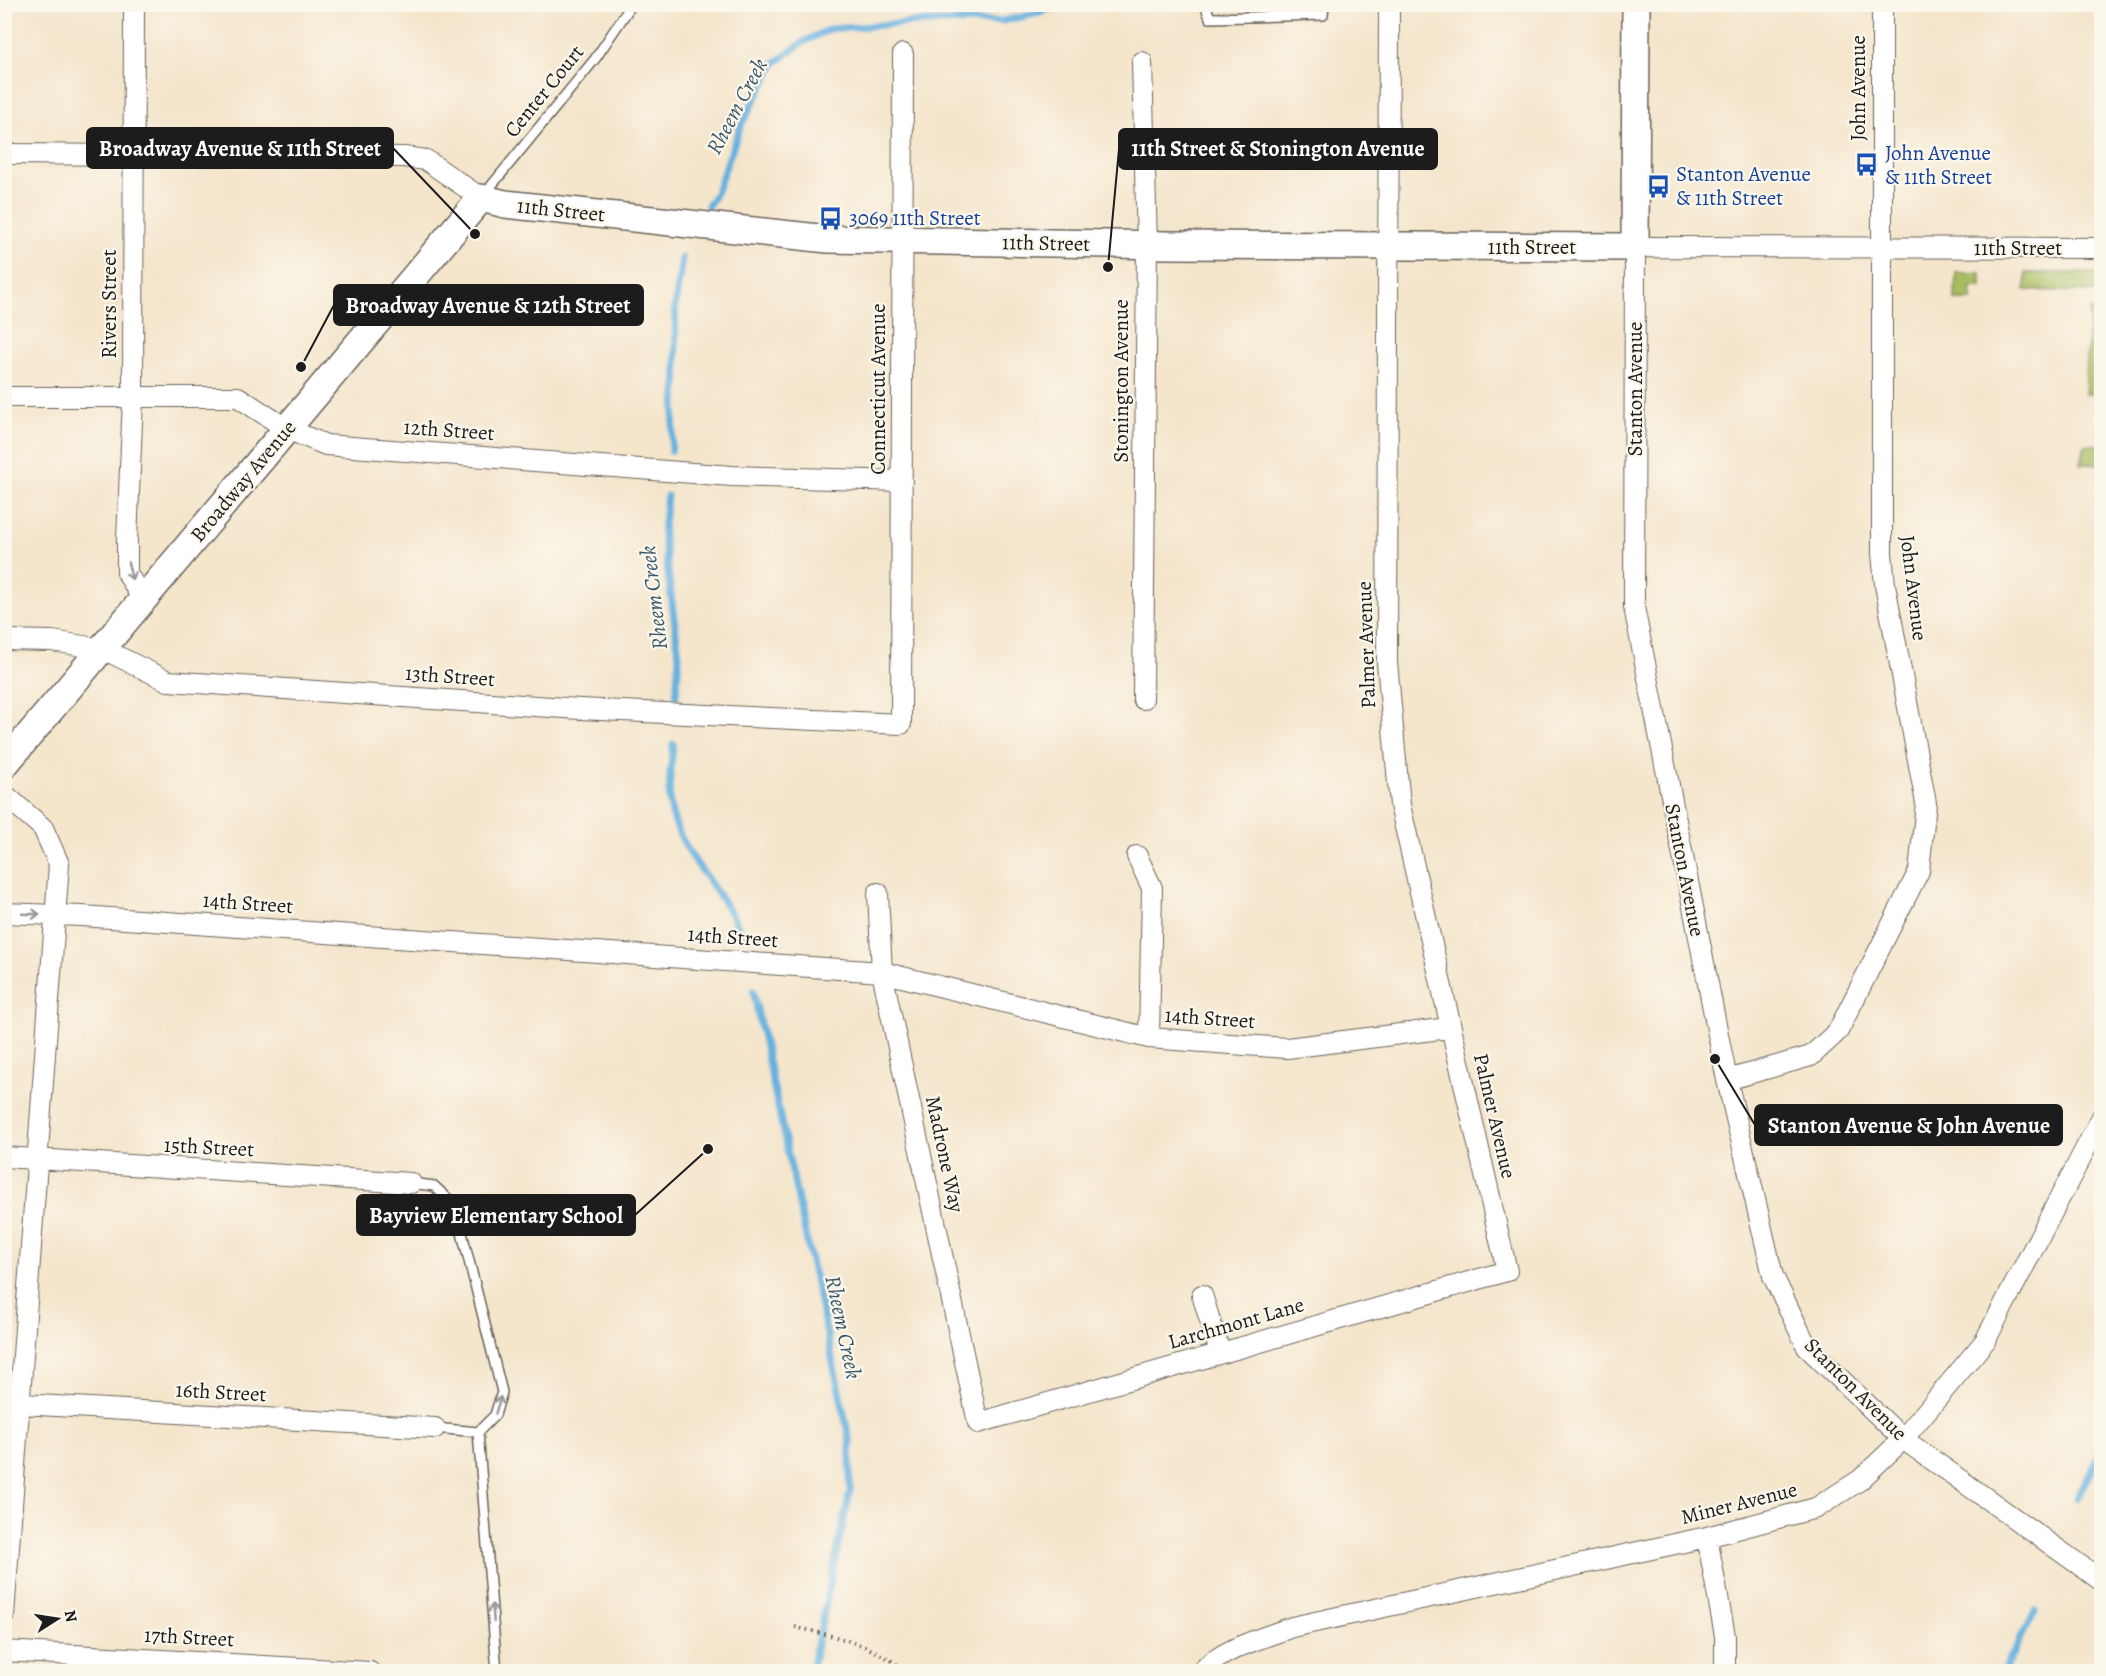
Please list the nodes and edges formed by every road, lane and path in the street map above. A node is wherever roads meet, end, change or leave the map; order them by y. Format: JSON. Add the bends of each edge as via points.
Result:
{"nodes":[{"id":1,"x":134,"y":4,"type":"edge"},
{"id":2,"x":632,"y":4,"type":"edge"},
{"id":3,"x":1205,"y":4,"type":"edge"},
{"id":4,"x":1323,"y":4,"type":"edge"},
{"id":5,"x":1389,"y":4,"type":"edge"},
{"id":6,"x":1636,"y":4,"type":"edge"},
{"id":7,"x":1882,"y":4,"type":"edge"},
{"id":8,"x":903,"y":54,"type":"dead end"},
{"id":9,"x":1142,"y":62,"type":"dead end"},
{"id":10,"x":4,"y":154,"type":"edge"},
{"id":11,"x":134,"y":156,"type":"junction"},
{"id":12,"x":481,"y":198,"type":"junction"},
{"id":13,"x":902,"y":241,"type":"junction"},
{"id":14,"x":1147,"y":244,"type":"junction"},
{"id":15,"x":1388,"y":247,"type":"junction"},
{"id":16,"x":1635,"y":247,"type":"junction"},
{"id":17,"x":1882,"y":248,"type":"junction"},
{"id":18,"x":2102,"y":248,"type":"edge"},
{"id":19,"x":4,"y":397,"type":"edge"},
{"id":20,"x":133,"y":398,"type":"junction"},
{"id":21,"x":287,"y":429,"type":"junction"},
{"id":22,"x":902,"y":481,"type":"junction"},
{"id":23,"x":143,"y":600,"type":"junction"},
{"id":24,"x":4,"y":640,"type":"edge"},
{"id":25,"x":103,"y":649,"type":"junction"},
{"id":26,"x":1143,"y":699,"type":"dead end"},
{"id":27,"x":901,"y":724,"type":"joint"},
{"id":28,"x":4,"y":765,"type":"edge"},
{"id":29,"x":4,"y":794,"type":"edge"},
{"id":30,"x":1137,"y":856,"type":"dead end"},
{"id":31,"x":878,"y":893,"type":"dead end"},
{"id":32,"x":4,"y":913,"type":"edge"},
{"id":33,"x":57,"y":915,"type":"junction"},
{"id":34,"x":882,"y":972,"type":"junction"},
{"id":35,"x":1449,"y":1028,"type":"junction"},
{"id":36,"x":1149,"y":1038,"type":"junction"},
{"id":37,"x":1727,"y":1080,"type":"junction"},
{"id":38,"x":2102,"y":1117,"type":"edge"},
{"id":39,"x":4,"y":1157,"type":"edge"},
{"id":40,"x":38,"y":1161,"type":"junction"},
{"id":41,"x":411,"y":1183,"type":"joint"},
{"id":42,"x":1507,"y":1271,"type":"joint"},
{"id":43,"x":1202,"y":1295,"type":"dead end"},
{"id":44,"x":1220,"y":1352,"type":"junction"},
{"id":45,"x":13,"y":1404,"type":"edge"},
{"id":46,"x":978,"y":1423,"type":"joint"},
{"id":47,"x":435,"y":1428,"type":"joint"},
{"id":48,"x":478,"y":1432,"type":"junction"},
{"id":49,"x":1903,"y":1439,"type":"junction"},
{"id":50,"x":1707,"y":1537,"type":"junction"},
{"id":51,"x":2102,"y":1581,"type":"edge"},
{"id":52,"x":4,"y":1615,"type":"edge"},
{"id":53,"x":795,"y":1627,"type":"dead end"},
{"id":54,"x":4,"y":1651,"type":"edge"},
{"id":55,"x":370,"y":1671,"type":"edge"},
{"id":56,"x":497,"y":1671,"type":"edge"},
{"id":57,"x":906,"y":1671,"type":"edge"},
{"id":58,"x":1201,"y":1671,"type":"edge"},
{"id":59,"x":1725,"y":1671,"type":"edge"}],
"edges":[{"from":1,"to":11,"type":"street","name":"Rivers Street"},
{"from":2,"to":12,"type":"lane","name":"Center Court","via":[[595,59]]},
{"from":3,"to":4,"type":"lane","via":[[1210,18],[1323,15]]},
{"from":5,"to":15,"type":"street","name":"Palmer Avenue"},
{"from":6,"to":16,"type":"street","name":"Stanton Avenue"},
{"from":7,"to":17,"type":"street","name":"John Avenue"},
{"from":8,"to":13,"type":"street","name":"Connecticut Avenue"},
{"from":9,"to":14,"type":"street","name":"Stonington Avenue"},
{"from":10,"to":11,"type":"street","name":"11th Street"},
{"from":11,"to":12,"type":"street","name":"11th Street","via":[[404,157],[426,160]]},
{"from":11,"to":20,"type":"street","name":"Rivers Street"},
{"from":12,"to":13,"type":"street","name":"11th Street","via":[[505,204],[828,239]]},
{"from":12,"to":21,"type":"street","name":"Broadway Avenue"},
{"from":13,"to":14,"type":"street","name":"11th Street"},
{"from":13,"to":22,"type":"street","name":"Connecticut Avenue"},
{"from":14,"to":15,"type":"street","name":"11th Street"},
{"from":14,"to":26,"type":"street","name":"Stonington Avenue"},
{"from":15,"to":16,"type":"street","name":"11th Street"},
{"from":15,"to":35,"type":"street","name":"Palmer Avenue","via":[[1387,662],[1400,805]]},
{"from":16,"to":17,"type":"street","name":"11th Street"},
{"from":16,"to":37,"type":"street","name":"Stanton Avenue","via":[[1634,607]]},
{"from":17,"to":18,"type":"street","name":"11th Street"},
{"from":17,"to":37,"type":"street","name":"John Avenue","via":[[1882,553],[1926,803],[1919,871],[1838,1030],[1811,1056]]},
{"from":19,"to":20,"type":"street","name":"12th Street"},
{"from":20,"to":21,"type":"street","name":"12th Street","via":[[238,397]]},
{"from":20,"to":23,"type":"street","name":"Rivers Street","one_way":true,"via":[[127,573]]},
{"from":21,"to":22,"type":"street","name":"12th Street","via":[[326,445],[732,476]]},
{"from":21,"to":23,"type":"street","name":"Broadway Avenue"},
{"from":22,"to":27,"type":"street","name":"Connecticut Avenue"},
{"from":23,"to":25,"type":"street","name":"Broadway Avenue"},
{"from":24,"to":25,"type":"street","name":"13th Street","via":[[52,641]]},
{"from":25,"to":27,"type":"street","name":"13th Street","via":[[168,681],[580,709]]},
{"from":25,"to":28,"type":"street","name":"Broadway Avenue"},
{"from":29,"to":33,"type":"street","via":[[43,828],[59,864]]},
{"from":30,"to":36,"type":"street","via":[[1152,888]]},
{"from":31,"to":34,"type":"street","name":"Madrone Way"},
{"from":32,"to":33,"type":"street","name":"14th Street","one_way":true},
{"from":33,"to":34,"type":"street","name":"14th Street"},
{"from":33,"to":40,"type":"street"},
{"from":34,"to":36,"type":"street","name":"14th Street"},
{"from":34,"to":46,"type":"street","name":"Madrone Way"},
{"from":35,"to":36,"type":"street","name":"14th Street","via":[[1287,1048]]},
{"from":35,"to":42,"type":"street","name":"Palmer Avenue"},
{"from":37,"to":49,"type":"street","name":"Stanton Avenue","via":[[1773,1275],[1807,1347]]},
{"from":38,"to":49,"type":"street","name":"Miner Avenue","via":[[1985,1341]]},
{"from":39,"to":40,"type":"street","name":"15th Street"},
{"from":40,"to":41,"type":"street","name":"15th Street"},
{"from":40,"to":45,"type":"street"},
{"from":48,"to":41,"type":"lane","one_way":true,"via":[[495,1415],[502,1392],[455,1205],[434,1186]]},
{"from":42,"to":44,"type":"street","name":"Larchmont Lane"},
{"from":43,"to":44,"type":"street"},
{"from":44,"to":46,"type":"street","name":"Larchmont Lane"},
{"from":45,"to":47,"type":"street","name":"16th Street"},
{"from":45,"to":52,"type":"street"},
{"from":47,"to":48,"type":"lane"},
{"from":56,"to":48,"type":"lane","one_way":true},
{"from":49,"to":50,"type":"street","name":"Miner Avenue","via":[[1860,1480],[1816,1508]]},
{"from":49,"to":51,"type":"street","name":"Stanton Avenue"},
{"from":50,"to":58,"type":"street","name":"Miner Avenue","via":[[1292,1627],[1243,1646]]},
{"from":50,"to":59,"type":"street","via":[[1725,1636]]},
{"from":53,"to":57,"type":"path","via":[[875,1651]]},
{"from":54,"to":55,"type":"street","name":"17th Street"}]}
